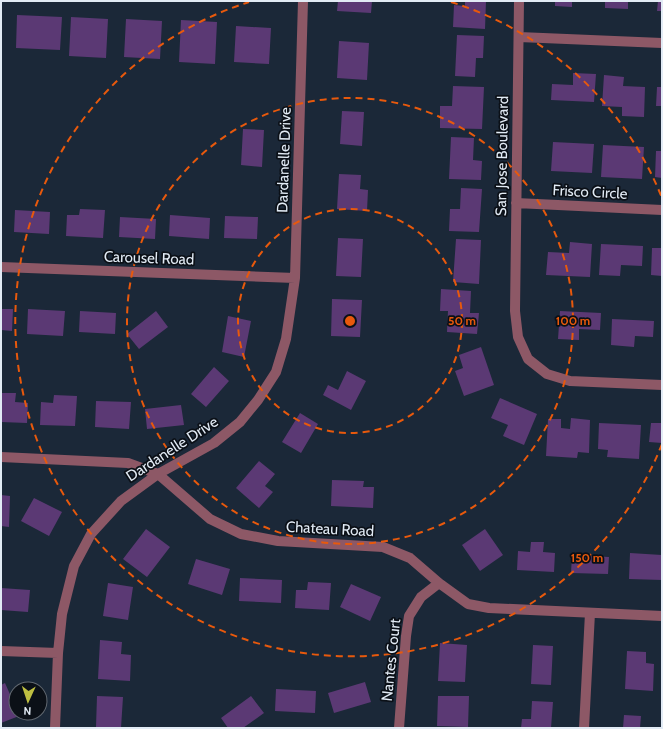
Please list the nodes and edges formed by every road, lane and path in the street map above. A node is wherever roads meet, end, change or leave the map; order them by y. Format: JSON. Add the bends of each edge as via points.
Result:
{"nodes":[{"id":1,"x":303,"y":1,"type":"edge"},
{"id":2,"x":519,"y":1,"type":"edge"},
{"id":3,"x":519,"y":37,"type":"junction"},
{"id":4,"x":662,"y":43,"type":"edge"},
{"id":5,"x":516,"y":203,"type":"junction"},
{"id":6,"x":662,"y":210,"type":"edge"},
{"id":7,"x":1,"y":267,"type":"edge"},
{"id":8,"x":295,"y":278,"type":"junction"},
{"id":9,"x":662,"y":385,"type":"edge"},
{"id":10,"x":1,"y":457,"type":"edge"},
{"id":11,"x":158,"y":474,"type":"junction"},
{"id":12,"x":439,"y":584,"type":"junction"},
{"id":13,"x":590,"y":613,"type":"junction"},
{"id":14,"x":662,"y":616,"type":"edge"},
{"id":15,"x":1,"y":651,"type":"edge"},
{"id":16,"x":58,"y":653,"type":"junction"},
{"id":17,"x":55,"y":728,"type":"edge"},
{"id":18,"x":399,"y":728,"type":"edge"},
{"id":19,"x":584,"y":728,"type":"edge"}],
"edges":[{"from":1,"to":8,"type":"street","name":"Dardanelle Drive"},
{"from":2,"to":3,"type":"street","name":"San Jose Boulevard"},
{"from":3,"to":4,"type":"street"},
{"from":3,"to":5,"type":"street","name":"San Jose Boulevard"},
{"from":5,"to":6,"type":"street","name":"Frisco Circle"},
{"from":5,"to":9,"type":"street","name":"San Jose Boulevard","via":[[515,311],[518,337],[528,358],[547,374],[570,381]]},
{"from":7,"to":8,"type":"street","name":"Carousel Road"},
{"from":8,"to":11,"type":"street","name":"Dardanelle Drive","via":[[286,339],[276,372],[258,400],[240,422],[214,443]]},
{"from":10,"to":11,"type":"street","name":"Chateau Road","via":[[128,463]]},
{"from":11,"to":12,"type":"street","name":"Chateau Road","via":[[210,519],[241,534],[278,541],[383,547],[410,558]]},
{"from":11,"to":16,"type":"street","name":"Dardanelle Drive","via":[[121,501],[91,534],[74,566],[62,614]]},
{"from":12,"to":13,"type":"street","name":"Chateau Road","via":[[468,604],[489,608]]},
{"from":12,"to":18,"type":"street","name":"Nantes Court","via":[[421,597],[409,616]]},
{"from":13,"to":14,"type":"street","name":"Chateau Road"},
{"from":13,"to":19,"type":"street"},
{"from":15,"to":16,"type":"street"},
{"from":16,"to":17,"type":"street","name":"Dardanelle Drive"}]}
